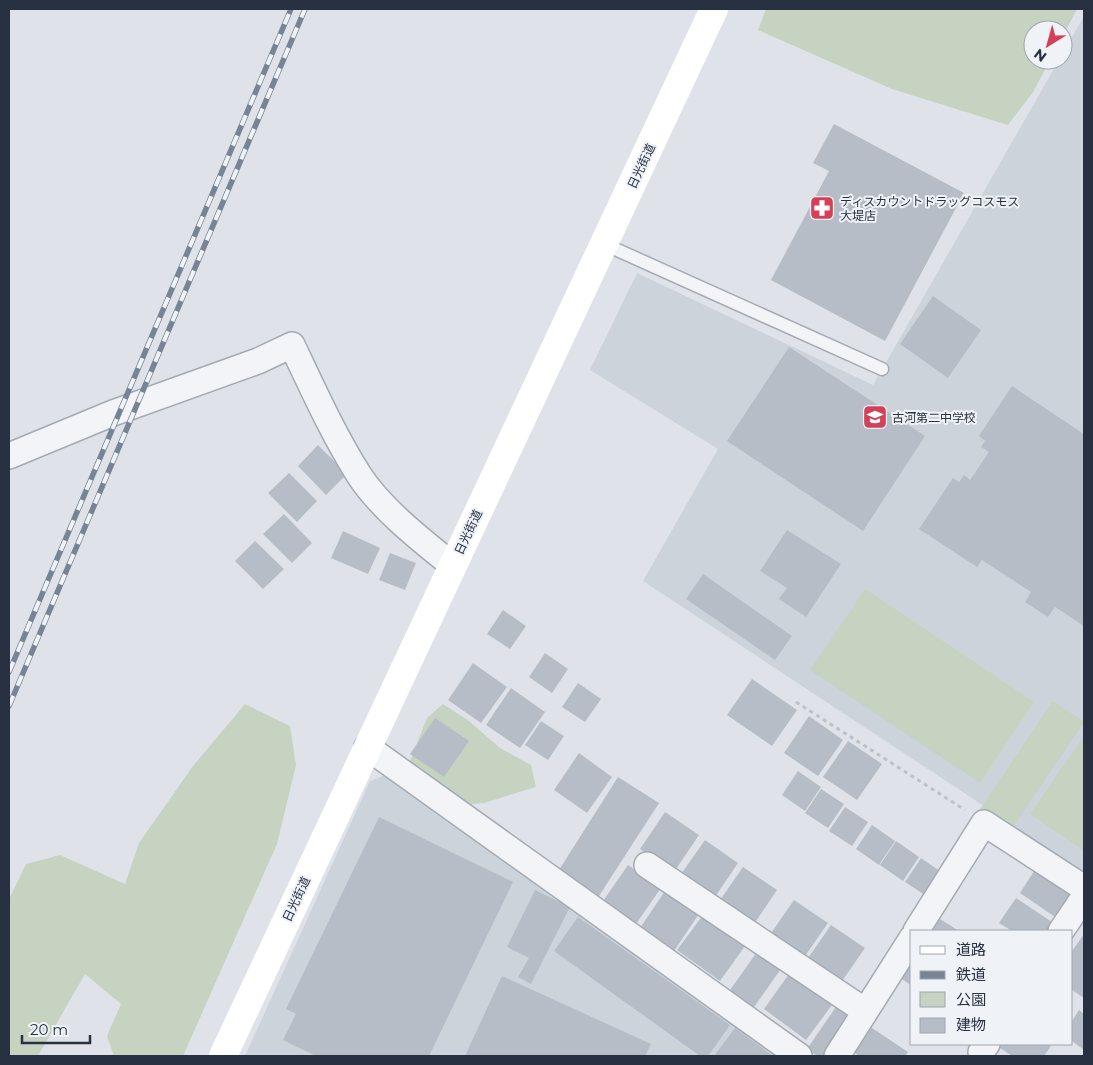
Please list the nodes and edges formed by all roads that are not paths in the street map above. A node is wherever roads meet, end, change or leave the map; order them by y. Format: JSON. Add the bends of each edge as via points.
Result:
{"nodes":[{"id":1,"x":714,"y":9,"type":"edge"},
{"id":2,"x":604,"y":244,"type":"junction"},
{"id":3,"x":882,"y":369,"type":"dead end"},
{"id":4,"x":9,"y":456,"type":"edge"},
{"id":5,"x":452,"y":565,"type":"junction"},
{"id":6,"x":367,"y":747,"type":"junction"},
{"id":7,"x":647,"y":865,"type":"dead end"},
{"id":8,"x":1084,"y":888,"type":"edge"},
{"id":9,"x":1084,"y":896,"type":"edge"},
{"id":10,"x":917,"y":930,"type":"edge"},
{"id":11,"x":1062,"y":930,"type":"edge"},
{"id":12,"x":910,"y":941,"type":"edge"},
{"id":13,"x":865,"y":1011,"type":"junction"},
{"id":14,"x":222,"y":1056,"type":"edge"},
{"id":15,"x":799,"y":1056,"type":"edge"},
{"id":16,"x":837,"y":1056,"type":"edge"}],
"edges":[{"from":1,"to":2,"type":"main road","name":"日光街道"},
{"from":2,"to":3,"type":"lane"},
{"from":2,"to":5,"type":"main road","name":"日光街道"},
{"from":4,"to":5,"type":"street","via":[[292,345],[360,476],[382,502]]},
{"from":5,"to":6,"type":"main road","name":"日光街道"},
{"from":6,"to":14,"type":"main road","name":"日光街道"},
{"from":6,"to":15,"type":"street"},
{"from":7,"to":13,"type":"street"},
{"from":8,"to":10,"type":"street","via":[[984,822]]},
{"from":9,"to":11,"type":"street"},
{"from":12,"to":13,"type":"street"},
{"from":13,"to":16,"type":"street"}]}
